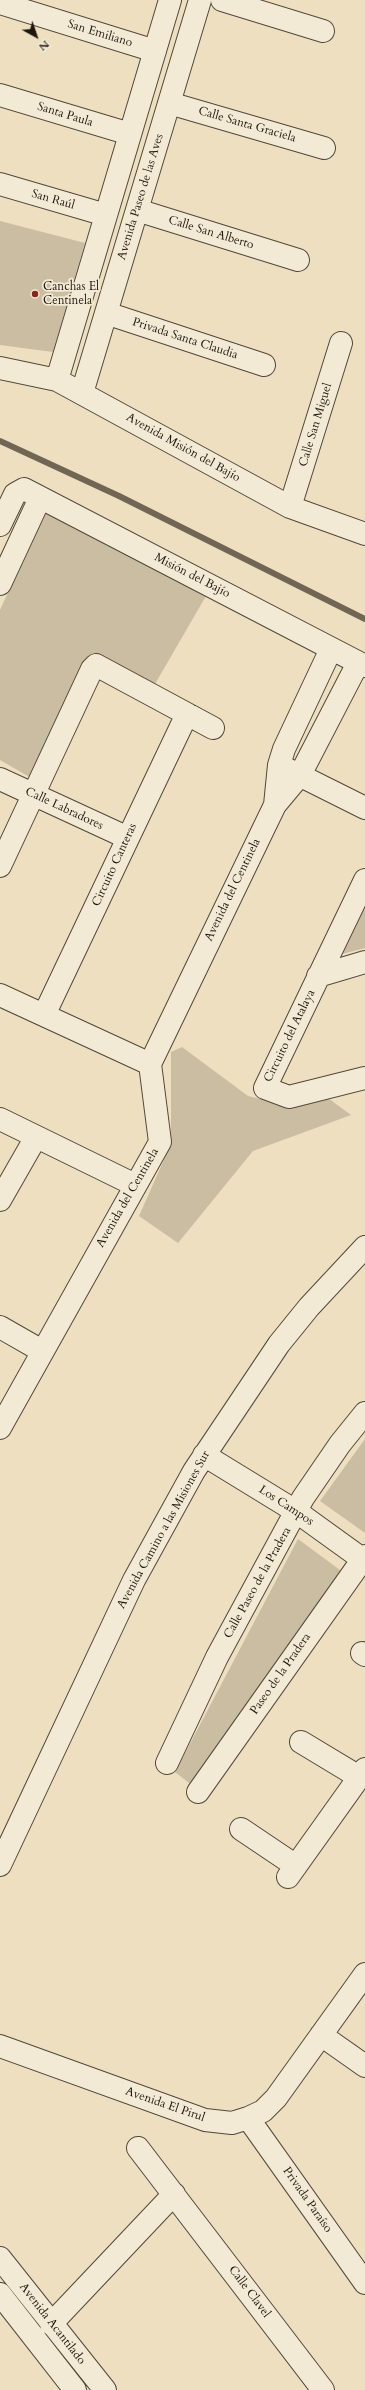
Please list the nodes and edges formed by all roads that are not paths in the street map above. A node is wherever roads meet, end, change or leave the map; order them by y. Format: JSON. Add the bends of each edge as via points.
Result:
{"nodes":[{"id":1,"x":170,"y":0,"type":"edge"},
{"id":2,"x":200,"y":0,"type":"edge"},
{"id":3,"x":222,"y":0,"type":"edge"},
{"id":4,"x":0,"y":3,"type":"edge"},
{"id":5,"x":323,"y":31,"type":"dead end"},
{"id":6,"x":155,"y":52,"type":"junction"},
{"id":7,"x":0,"y":95,"type":"edge"},
{"id":8,"x":169,"y":103,"type":"junction"},
{"id":9,"x":130,"y":134,"type":"junction"},
{"id":10,"x":324,"y":148,"type":"dead end"},
{"id":11,"x":0,"y":184,"type":"edge"},
{"id":12,"x":137,"y":210,"type":"junction"},
{"id":13,"x":106,"y":215,"type":"junction"},
{"id":14,"x":292,"y":258,"type":"dead end"},
{"id":15,"x":106,"y":313,"type":"junction"},
{"id":16,"x":342,"y":343,"type":"dead end"},
{"id":17,"x":264,"y":365,"type":"dead end"},
{"id":18,"x":0,"y":368,"type":"edge"},
{"id":19,"x":57,"y":380,"type":"junction"},
{"id":20,"x":82,"y":393,"type":"junction"},
{"id":21,"x":40,"y":498,"type":"junction"},
{"id":22,"x":290,"y":507,"type":"junction"},
{"id":23,"x":0,"y":525,"type":"edge"},
{"id":24,"x":365,"y":534,"type":"edge"},
{"id":25,"x":0,"y":584,"type":"edge"},
{"id":26,"x":331,"y":649,"type":"junction"},
{"id":27,"x":362,"y":665,"type":"edge"},
{"id":28,"x":187,"y":714,"type":"junction"},
{"id":29,"x":213,"y":728,"type":"dead end"},
{"id":30,"x":279,"y":766,"type":"junction"},
{"id":31,"x":300,"y":775,"type":"junction"},
{"id":32,"x":0,"y":779,"type":"edge"},
{"id":33,"x":33,"y":795,"type":"junction"},
{"id":34,"x":275,"y":805,"type":"junction"},
{"id":35,"x":365,"y":808,"type":"edge"},
{"id":36,"x":128,"y":838,"type":"junction"},
{"id":37,"x":0,"y":866,"type":"edge"},
{"id":38,"x":365,"y":880,"type":"edge"},
{"id":39,"x":365,"y":962,"type":"edge"},
{"id":40,"x":318,"y":976,"type":"junction"},
{"id":41,"x":0,"y":995,"type":"edge"},
{"id":42,"x":44,"y":1015,"type":"junction"},
{"id":43,"x":150,"y":1064,"type":"junction"},
{"id":44,"x":365,"y":1078,"type":"edge"},
{"id":45,"x":0,"y":1119,"type":"edge"},
{"id":46,"x":36,"y":1137,"type":"junction"},
{"id":47,"x":135,"y":1185,"type":"junction"},
{"id":48,"x":0,"y":1200,"type":"edge"},
{"id":49,"x":365,"y":1247,"type":"edge"},
{"id":50,"x":0,"y":1327,"type":"edge"},
{"id":51,"x":42,"y":1351,"type":"junction"},
{"id":52,"x":365,"y":1413,"type":"edge"},
{"id":53,"x":0,"y":1428,"type":"edge"},
{"id":54,"x":204,"y":1455,"type":"junction"},
{"id":55,"x":297,"y":1512,"type":"junction"},
{"id":56,"x":364,"y":1559,"type":"edge"},
{"id":57,"x":301,"y":1742,"type":"dead end"},
{"id":58,"x":166,"y":1762,"type":"dead end"},
{"id":59,"x":362,"y":1773,"type":"edge"},
{"id":60,"x":198,"y":1792,"type":"dead end"},
{"id":61,"x":241,"y":1830,"type":"dead end"},
{"id":62,"x":0,"y":1865,"type":"edge"},
{"id":63,"x":364,"y":1979,"type":"edge"},
{"id":64,"x":321,"y":2036,"type":"junction"},
{"id":65,"x":0,"y":2046,"type":"edge"},
{"id":66,"x":365,"y":2066,"type":"edge"},
{"id":67,"x":248,"y":2118,"type":"junction"},
{"id":68,"x":138,"y":2148,"type":"dead end"},
{"id":69,"x":174,"y":2194,"type":"junction"},
{"id":70,"x":0,"y":2258,"type":"edge"},
{"id":71,"x":365,"y":2283,"type":"edge"},
{"id":72,"x":0,"y":2294,"type":"edge"},
{"id":73,"x":50,"y":2324,"type":"junction"},
{"id":74,"x":75,"y":2390,"type":"edge"},
{"id":75,"x":105,"y":2390,"type":"edge"},
{"id":76,"x":324,"y":2390,"type":"edge"}],
"edges":[{"from":1,"to":6,"type":"street"},
{"from":2,"to":8,"type":"street","name":"Avenida Paseo de las Aves"},
{"from":3,"to":5,"type":"street"},
{"from":4,"to":6,"type":"street","name":"San Emiliano"},
{"from":6,"to":9,"type":"street"},
{"from":7,"to":9,"type":"street","name":"Santa Paula"},
{"from":8,"to":10,"type":"street","name":"Calle Santa Graciela"},
{"from":8,"to":12,"type":"street","name":"Avenida Paseo de las Aves"},
{"from":9,"to":13,"type":"street"},
{"from":11,"to":13,"type":"street","name":"San Raúl"},
{"from":12,"to":14,"type":"street","name":"Calle San Alberto"},
{"from":12,"to":15,"type":"street","name":"Avenida Paseo de las Aves"},
{"from":13,"to":19,"type":"street"},
{"from":15,"to":17,"type":"street","name":"Privada Santa Claudia"},
{"from":15,"to":20,"type":"street","name":"Avenida Paseo de las Aves"},
{"from":16,"to":22,"type":"street","name":"Calle San Miguel"},
{"from":18,"to":19,"type":"street","name":"Avenida Misión del Bajío"},
{"from":19,"to":20,"type":"street","name":"Avenida Misión del Bajío"},
{"from":20,"to":22,"type":"street","name":"Avenida Misión del Bajío"},
{"from":21,"to":23,"type":"street","name":"Misión del Bajío","via":[[24,489],[18,490]]},
{"from":21,"to":25,"type":"street"},
{"from":21,"to":26,"type":"street","name":"Misión del Bajío"},
{"from":22,"to":24,"type":"street","name":"Avenida Misión del Bajío"},
{"from":26,"to":27,"type":"street","name":"Misión del Bajío"},
{"from":26,"to":30,"type":"street","name":"Avenida del Centinela","via":[[284,749]]},
{"from":27,"to":31,"type":"street","name":"Avenida del Centinela"},
{"from":28,"to":29,"type":"street"},
{"from":28,"to":33,"type":"street","via":[[96,665]]},
{"from":28,"to":36,"type":"street","name":"Circuito Canteras"},
{"from":30,"to":31,"type":"street"},
{"from":30,"to":34,"type":"street","name":"Avenida del Centinela"},
{"from":31,"to":34,"type":"street","name":"Avenida del Centinela"},
{"from":31,"to":35,"type":"street"},
{"from":32,"to":33,"type":"street","name":"Calle Labradores"},
{"from":33,"to":36,"type":"street","name":"Calle Labradores"},
{"from":33,"to":37,"type":"street"},
{"from":34,"to":43,"type":"street","name":"Avenida del Centinela"},
{"from":36,"to":42,"type":"street","name":"Circuito Canteras"},
{"from":38,"to":40,"type":"street","name":"Circuito del Atalaya"},
{"from":39,"to":40,"type":"street","name":"Circuito del Atalaya"},
{"from":40,"to":44,"type":"street","name":"Circuito del Atalaya","via":[[265,1088],[289,1097]]},
{"from":41,"to":42,"type":"street"},
{"from":42,"to":43,"type":"street"},
{"from":43,"to":47,"type":"street","name":"Avenida del Centinela","via":[[160,1142]]},
{"from":45,"to":46,"type":"street"},
{"from":46,"to":47,"type":"street"},
{"from":46,"to":48,"type":"street"},
{"from":47,"to":51,"type":"street","name":"Avenida del Centinela"},
{"from":49,"to":54,"type":"street","name":"Avenida Camino a las Misiones Sur","via":[[308,1306],[279,1344]]},
{"from":50,"to":51,"type":"street"},
{"from":51,"to":53,"type":"street","name":"Avenida del Centinela"},
{"from":52,"to":55,"type":"street","name":"Calle Paseo de la Pradera","via":[[340,1444],[303,1498]]},
{"from":54,"to":55,"type":"street","name":"Los Campos"},
{"from":54,"to":62,"type":"street","name":"Avenida Camino a las Misiones Sur","via":[[134,1580]]},
{"from":55,"to":56,"type":"street","name":"Los Campos"},
{"from":55,"to":58,"type":"street","name":"Calle Paseo de la Pradera","via":[[217,1658]]},
{"from":56,"to":60,"type":"street","name":"Paseo de la Pradera"},
{"from":57,"to":59,"type":"street"},
{"from":59,"to":61,"type":"street","via":[[292,1872]]},
{"from":63,"to":64,"type":"street","name":"Avenida El Pirul"},
{"from":64,"to":66,"type":"street"},
{"from":64,"to":67,"type":"street","name":"Avenida El Pirul","via":[[276,2098],[263,2111]]},
{"from":65,"to":67,"type":"street","name":"Avenida El Pirul","via":[[205,2120],[232,2123]]},
{"from":67,"to":71,"type":"street","name":"Privada Paraíso"},
{"from":68,"to":69,"type":"street","name":"Calle Clavel"},
{"from":69,"to":73,"type":"street"},
{"from":69,"to":76,"type":"street","name":"Calle Clavel"},
{"from":70,"to":73,"type":"street","name":"Avenida Acantilado"},
{"from":72,"to":74,"type":"street","name":"Avenida Acantilado"},
{"from":73,"to":75,"type":"street","name":"Avenida Acantilado"}]}
